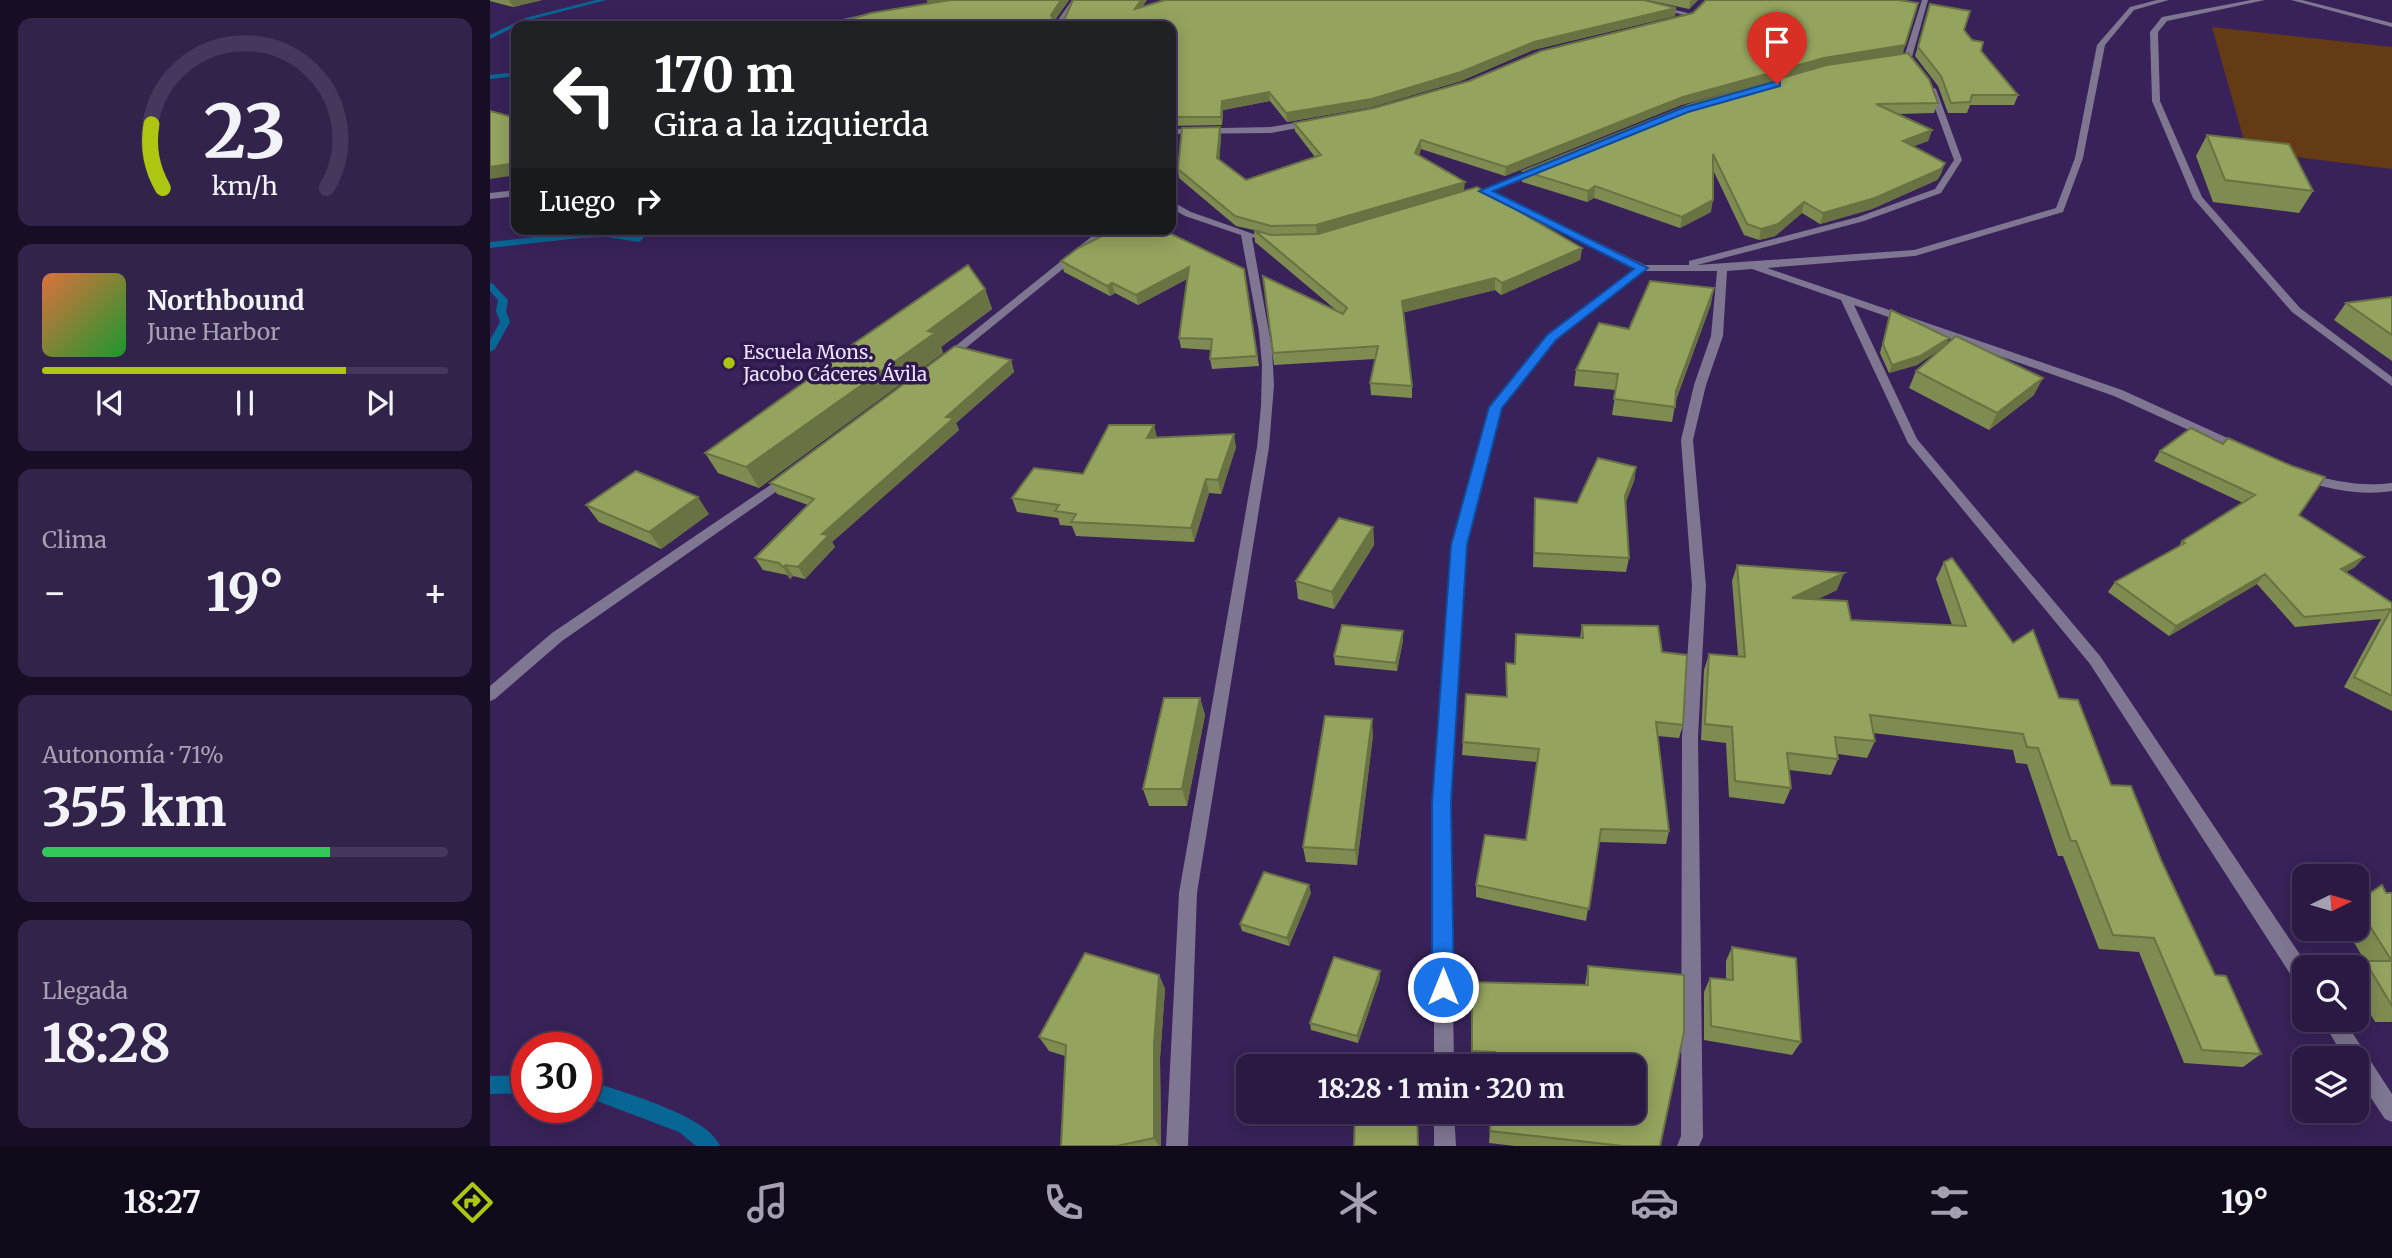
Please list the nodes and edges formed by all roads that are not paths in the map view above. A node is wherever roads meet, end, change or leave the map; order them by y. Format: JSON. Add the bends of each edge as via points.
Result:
{"nodes":[{"id":1,"x":1075,"y":0,"type":"edge"},
{"id":2,"x":1626,"y":0,"type":"edge"},
{"id":3,"x":1925,"y":0,"type":"edge"},
{"id":4,"x":2166,"y":0,"type":"edge"},
{"id":5,"x":2262,"y":0,"type":"edge"},
{"id":6,"x":2294,"y":0,"type":"edge"},
{"id":7,"x":1699,"y":8,"type":"edge"},
{"id":8,"x":884,"y":13,"type":"edge"},
{"id":9,"x":1692,"y":15,"type":"junction"},
{"id":10,"x":1676,"y":20,"type":"edge"},
{"id":11,"x":841,"y":21,"type":"edge"},
{"id":12,"x":1061,"y":21,"type":"edge"},
{"id":13,"x":2392,"y":25,"type":"edge"},
{"id":14,"x":1908,"y":57,"type":"junction"},
{"id":15,"x":1896,"y":59,"type":"edge"},
{"id":16,"x":1322,"y":121,"type":"edge"},
{"id":17,"x":1176,"y":132,"type":"edge"},
{"id":18,"x":1554,"y":165,"type":"edge"},
{"id":19,"x":1484,"y":191,"type":"junction"},
{"id":20,"x":511,"y":194,"type":"edge"},
{"id":21,"x":1471,"y":195,"type":"edge"},
{"id":22,"x":490,"y":196,"type":"edge"},
{"id":23,"x":1176,"y":207,"type":"edge"},
{"id":24,"x":1100,"y":235,"type":"edge"},
{"id":25,"x":1748,"y":265,"type":"junction"},
{"id":26,"x":1643,"y":268,"type":"junction"},
{"id":27,"x":1674,"y":268,"type":"junction"},
{"id":28,"x":1722,"y":268,"type":"junction"},
{"id":29,"x":1846,"y":299,"type":"junction"},
{"id":30,"x":933,"y":370,"type":"edge"},
{"id":31,"x":2392,"y":383,"type":"edge"},
{"id":32,"x":2250,"y":453,"type":"edge"},
{"id":33,"x":803,"y":467,"type":"edge"},
{"id":34,"x":2286,"y":470,"type":"edge"},
{"id":35,"x":2392,"y":488,"type":"edge"},
{"id":36,"x":490,"y":695,"type":"edge"},
{"id":37,"x":2292,"y":959,"type":"edge"},
{"id":38,"x":1444,"y":1054,"type":"edge"},
{"id":39,"x":2369,"y":1077,"type":"edge"},
{"id":40,"x":2392,"y":1112,"type":"edge"},
{"id":41,"x":1444,"y":1124,"type":"edge"},
{"id":42,"x":1177,"y":1146,"type":"edge"},
{"id":43,"x":1445,"y":1146,"type":"edge"},
{"id":44,"x":1688,"y":1146,"type":"edge"}],
"edges":[{"from":1,"to":12,"type":"street"},
{"from":2,"to":9,"type":"street"},
{"from":3,"to":14,"type":"street"},
{"from":4,"to":25,"type":"street","via":[[2132,8],[2101,44],[2079,158],[2060,210],[1915,253]]},
{"from":5,"to":31,"type":"street","via":[[2165,19],[2154,33],[2156,101],[2198,198],[2296,310]]},
{"from":6,"to":13,"type":"street"},
{"from":7,"to":9,"type":"street"},
{"from":8,"to":11,"type":"street"},
{"from":9,"to":10,"type":"street"},
{"from":14,"to":15,"type":"street"},
{"from":14,"to":27,"type":"street","via":[[1932,88],[1958,160],[1938,191],[1861,219]]},
{"from":16,"to":17,"type":"street","via":[[1271,130]]},
{"from":18,"to":19,"type":"street"},
{"from":19,"to":21,"type":"street"},
{"from":19,"to":26,"type":"street"},
{"from":20,"to":22,"type":"street"},
{"from":23,"to":42,"type":"street","via":[[1252,236],[1268,363],[1264,447],[1188,893]]},
{"from":24,"to":30,"type":"street"},
{"from":25,"to":28,"type":"street"},
{"from":25,"to":29,"type":"street"},
{"from":26,"to":27,"type":"street"},
{"from":26,"to":38,"type":"street","via":[[1552,337],[1496,407],[1459,545],[1442,803]]},
{"from":27,"to":28,"type":"street"},
{"from":28,"to":44,"type":"street","via":[[1717,336],[1687,440],[1699,586],[1690,737],[1692,1137]]},
{"from":29,"to":32,"type":"street","via":[[2118,393]]},
{"from":29,"to":37,"type":"street","via":[[1912,440],[2095,660]]},
{"from":33,"to":36,"type":"street","via":[[557,637]]},
{"from":34,"to":35,"type":"street","via":[[2344,489]]},
{"from":39,"to":40,"type":"street"},
{"from":41,"to":43,"type":"street"}]}
